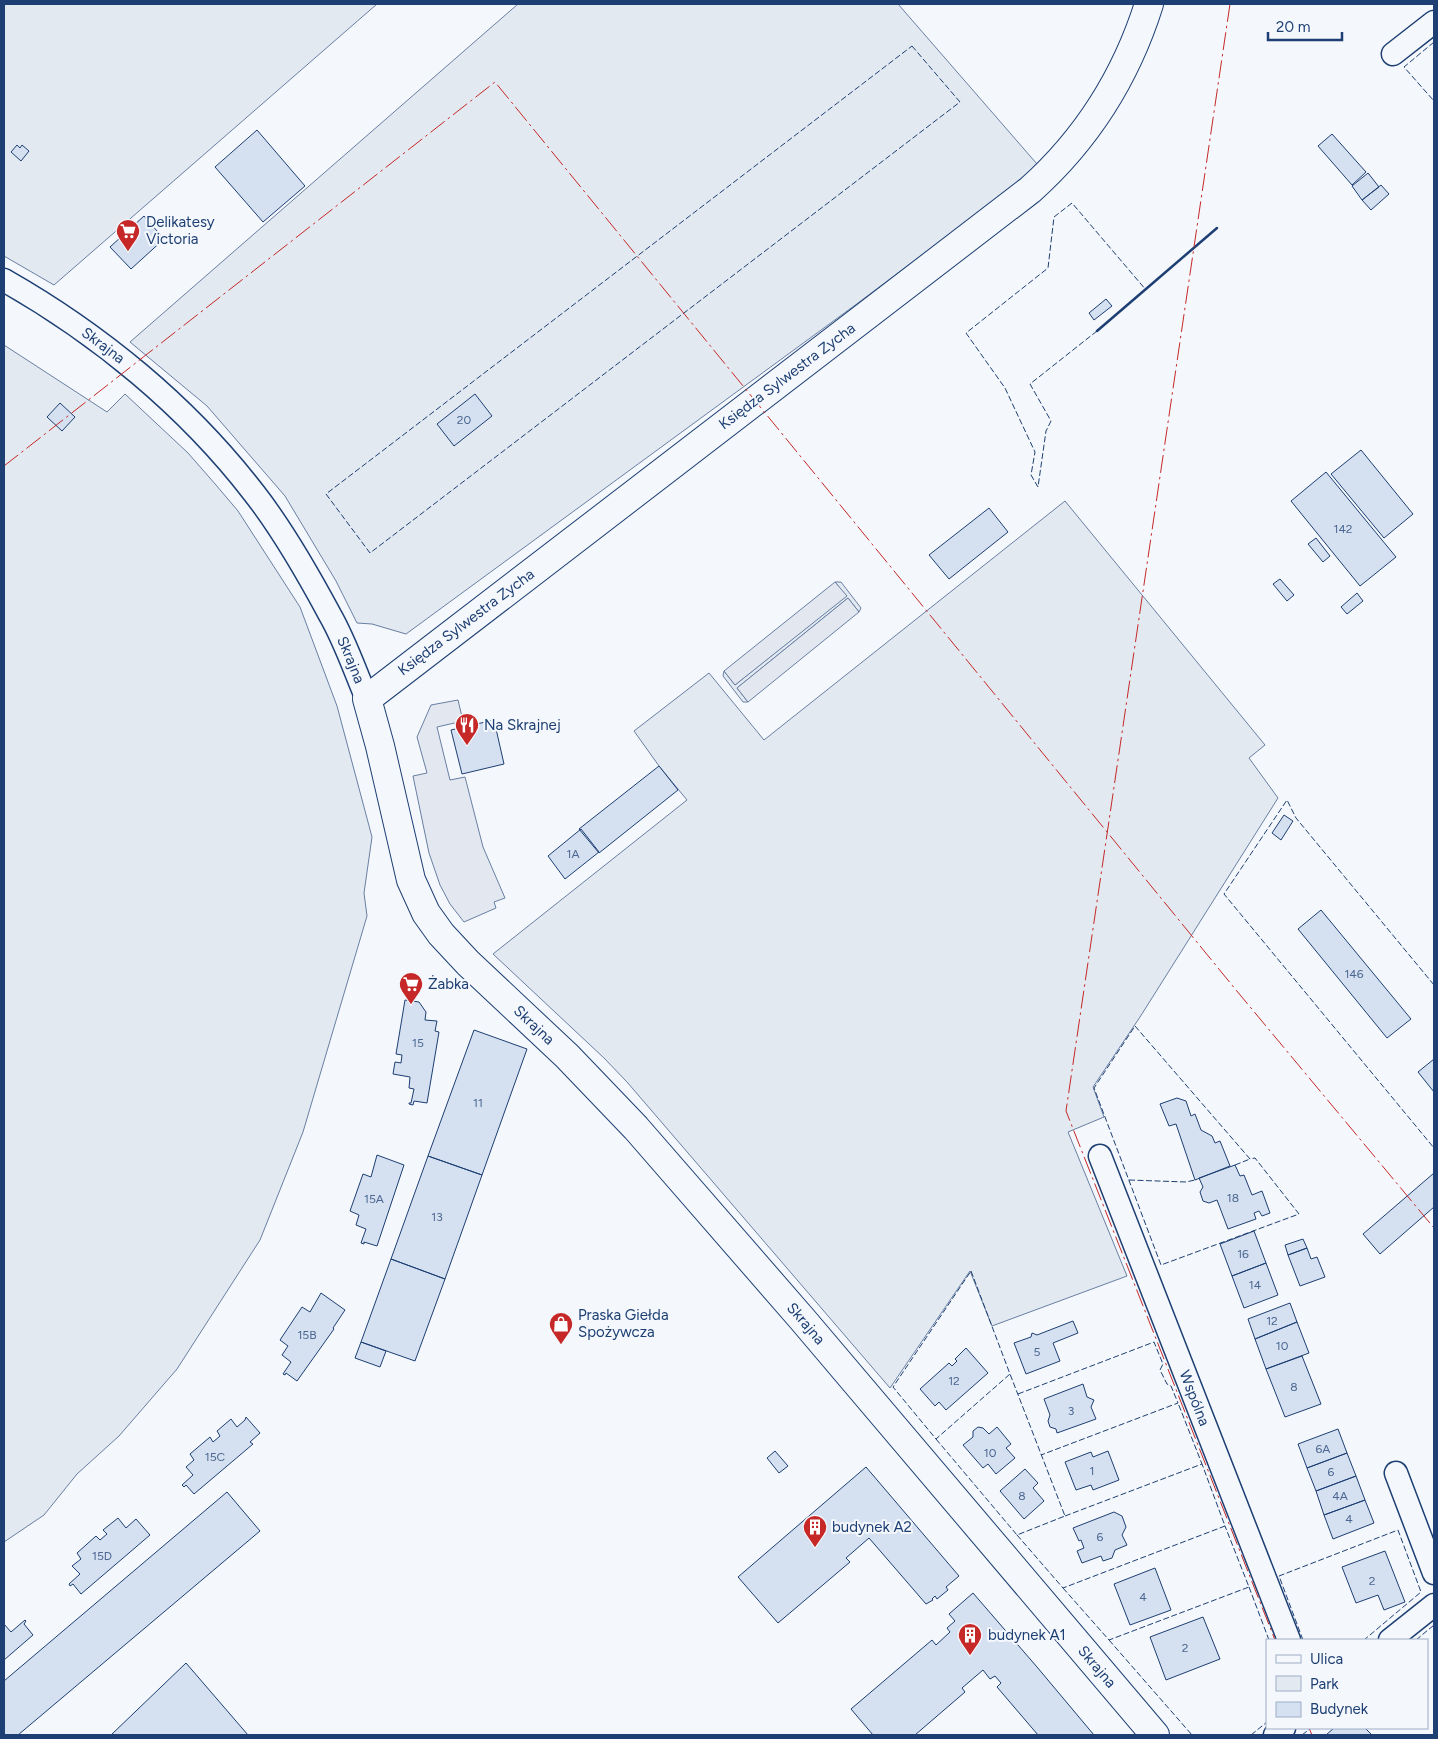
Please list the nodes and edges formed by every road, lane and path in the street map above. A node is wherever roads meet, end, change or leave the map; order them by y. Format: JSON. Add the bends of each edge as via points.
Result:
{"nodes":[{"id":1,"x":1148,"y":4,"type":"edge"},
{"id":2,"x":1434,"y":22,"type":"edge"},
{"id":3,"x":1393,"y":54,"type":"dead end"},
{"id":4,"x":4,"y":280,"type":"edge"},
{"id":5,"x":367,"y":698,"type":"junction"},
{"id":6,"x":1100,"y":1156,"type":"dead end"},
{"id":7,"x":1396,"y":1473,"type":"dead end"},
{"id":8,"x":1434,"y":1573,"type":"edge"},
{"id":9,"x":1434,"y":1604,"type":"edge"},
{"id":10,"x":1289,"y":1639,"type":"edge"},
{"id":11,"x":1391,"y":1639,"type":"edge"},
{"id":12,"x":1155,"y":1735,"type":"edge"}],
"edges":[{"from":1,"to":5,"type":"street","name":"Księdza Sylwestra Zycha","via":[[1133,47],[1092,121],[1030,190]]},
{"from":2,"to":3,"type":"street"},
{"from":4,"to":5,"type":"street","name":"Skrajna","via":[[49,307],[116,355],[180,410],[224,456],[255,494],[332,617]]},
{"from":5,"to":12,"type":"street","name":"Skrajna","via":[[411,880],[426,913],[441,934],[636,1128],[804,1320]]},
{"from":6,"to":10,"type":"street","name":"Wspólna"},
{"from":7,"to":8,"type":"street"},
{"from":9,"to":11,"type":"street"}]}
